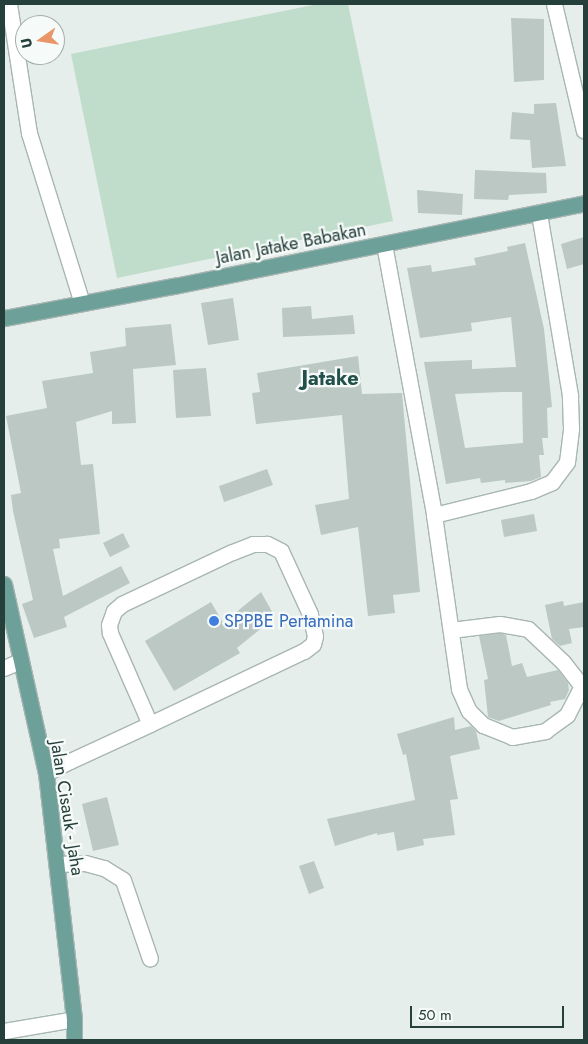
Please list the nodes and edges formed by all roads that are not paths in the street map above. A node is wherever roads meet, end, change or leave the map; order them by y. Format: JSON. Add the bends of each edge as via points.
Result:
{"nodes":[{"id":1,"x":9,"y":4,"type":"edge"},
{"id":2,"x":554,"y":4,"type":"edge"},
{"id":3,"x":584,"y":131,"type":"edge"},
{"id":4,"x":584,"y":203,"type":"edge"},
{"id":5,"x":539,"y":213,"type":"junction"},
{"id":6,"x":384,"y":244,"type":"junction"},
{"id":7,"x":82,"y":303,"type":"junction"},
{"id":8,"x":4,"y":318,"type":"edge"},
{"id":9,"x":434,"y":514,"type":"junction"},
{"id":10,"x":4,"y":584,"type":"edge"},
{"id":11,"x":451,"y":630,"type":"junction"},
{"id":12,"x":20,"y":661,"type":"junction"},
{"id":13,"x":4,"y":668,"type":"edge"},
{"id":14,"x":583,"y":684,"type":"edge"},
{"id":15,"x":150,"y":724,"type":"junction"},
{"id":16,"x":46,"y":773,"type":"junction"},
{"id":17,"x":57,"y":864,"type":"junction"},
{"id":18,"x":150,"y":959,"type":"dead end"},
{"id":19,"x":74,"y":1019,"type":"junction"},
{"id":20,"x":4,"y":1031,"type":"edge"},
{"id":21,"x":74,"y":1040,"type":"edge"}],
"edges":[{"from":1,"to":7,"type":"street","via":[[29,133]]},
{"from":2,"to":3,"type":"street"},
{"from":4,"to":5,"type":"main road","name":"Jalan Jatake Babakan"},
{"from":5,"to":6,"type":"main road","name":"Jalan Jatake Babakan"},
{"from":5,"to":9,"type":"street","via":[[570,395],[567,462],[552,482],[531,491]]},
{"from":6,"to":7,"type":"main road","name":"Jalan Jatake Babakan"},
{"from":6,"to":9,"type":"street"},
{"from":7,"to":8,"type":"main road","name":"Jalan Jatake Babakan"},
{"from":9,"to":11,"type":"street"},
{"from":10,"to":12,"type":"main road","name":"Jalan Cisauk - Jaha"},
{"from":11,"to":14,"type":"street","via":[[500,624],[528,629]]},
{"from":11,"to":14,"type":"street","via":[[459,689],[469,711],[483,725],[512,737],[545,731],[567,715]]},
{"from":12,"to":13,"type":"street"},
{"from":12,"to":16,"type":"main road","name":"Jalan Cisauk - Jaha"},
{"from":15,"to":15,"type":"street","via":[[304,652],[313,644],[315,636],[310,614],[281,551],[267,544],[239,549],[122,604],[110,616],[110,633]]},
{"from":15,"to":16,"type":"street"},
{"from":16,"to":17,"type":"main road","name":"Jalan Cisauk - Jaha"},
{"from":17,"to":18,"type":"street","via":[[85,863],[104,868],[123,880]]},
{"from":17,"to":19,"type":"main road","name":"Jalan Cisauk - Jaha"},
{"from":19,"to":20,"type":"street"},
{"from":19,"to":21,"type":"main road","name":"Jalan Cisauk - Jaha"}]}
